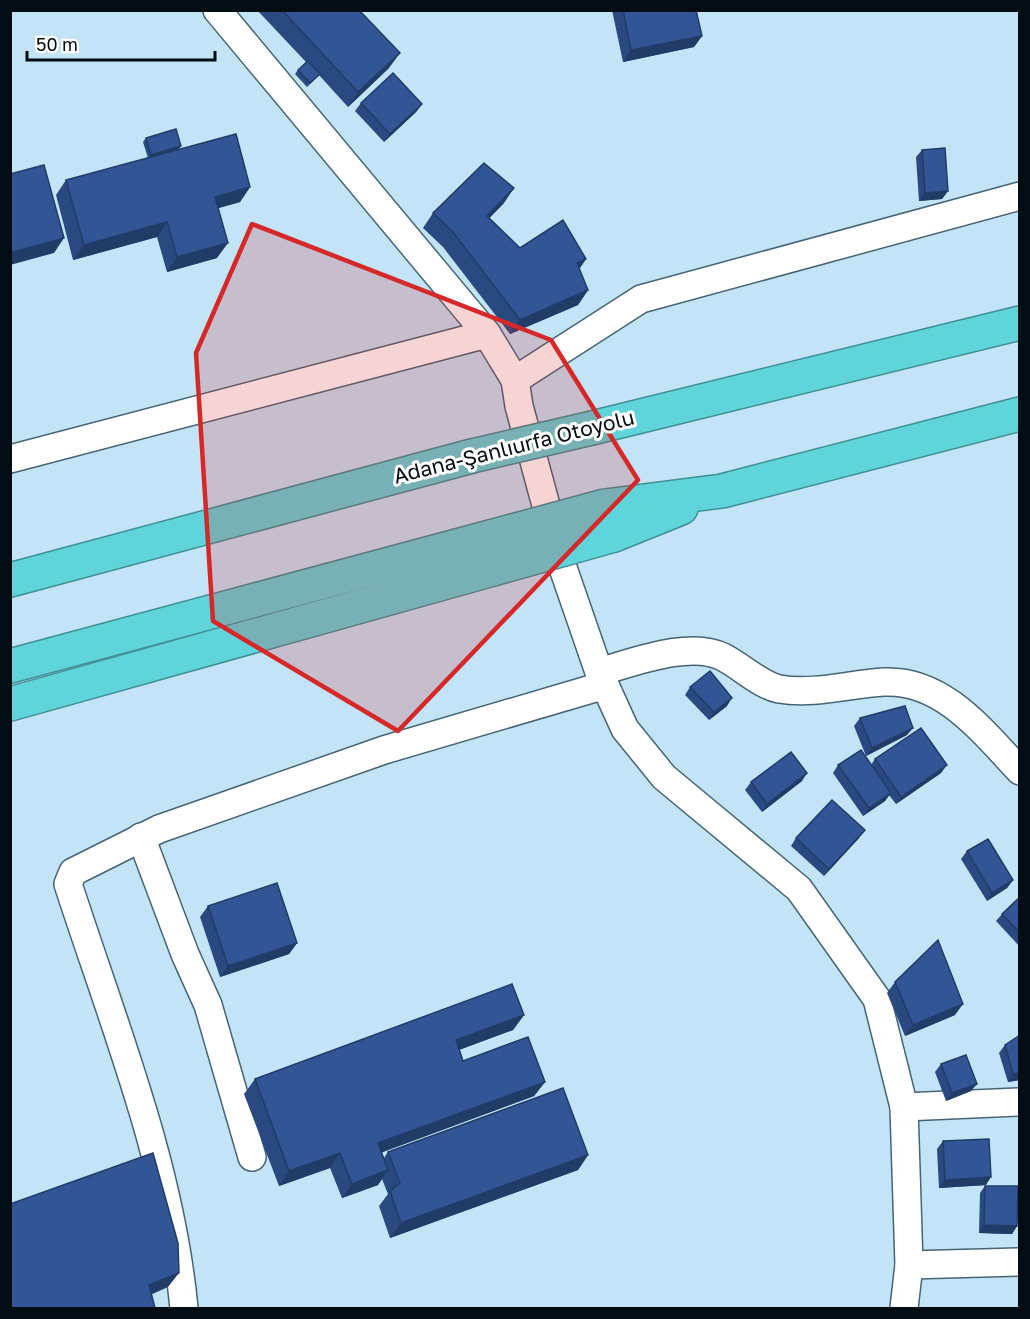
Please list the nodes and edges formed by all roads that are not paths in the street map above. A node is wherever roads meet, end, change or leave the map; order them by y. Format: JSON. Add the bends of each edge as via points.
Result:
{"nodes":[{"id":1,"x":217,"y":10,"type":"edge"},
{"id":2,"x":1020,"y":196,"type":"edge"},
{"id":3,"x":1020,"y":323,"type":"edge"},
{"id":4,"x":487,"y":334,"type":"junction"},
{"id":5,"x":515,"y":380,"type":"junction"},
{"id":6,"x":1020,"y":414,"type":"edge"},
{"id":7,"x":10,"y":459,"type":"edge"},
{"id":8,"x":488,"y":554,"type":"junction"},
{"id":9,"x":10,"y":580,"type":"edge"},
{"id":10,"x":10,"y":666,"type":"edge"},
{"id":11,"x":602,"y":678,"type":"junction"},
{"id":12,"x":10,"y":704,"type":"edge"},
{"id":13,"x":1020,"y":771,"type":"edge"},
{"id":14,"x":141,"y":837,"type":"junction"},
{"id":15,"x":1020,"y":1102,"type":"edge"},
{"id":16,"x":904,"y":1107,"type":"junction"},
{"id":17,"x":252,"y":1157,"type":"dead end"},
{"id":18,"x":1020,"y":1262,"type":"edge"},
{"id":19,"x":909,"y":1265,"type":"junction"},
{"id":20,"x":184,"y":1308,"type":"edge"},
{"id":21,"x":904,"y":1308,"type":"edge"}],
"edges":[{"from":1,"to":4,"type":"street"},
{"from":2,"to":5,"type":"street","via":[[641,299]]},
{"from":3,"to":9,"type":"highway","name":"Adana-Şanlıurfa Otoyolu","bridge":true,"via":[[472,456]]},
{"from":4,"to":5,"type":"street"},
{"from":4,"to":7,"type":"street"},
{"from":5,"to":11,"type":"street","via":[[562,568]]},
{"from":6,"to":8,"type":"highway","bridge":true},
{"from":8,"to":10,"type":"highway"},
{"from":8,"to":12,"type":"highway"},
{"from":11,"to":13,"type":"street","via":[[666,654],[693,651],[721,656],[777,689],[846,688],[885,682],[920,685],[971,720]]},
{"from":11,"to":14,"type":"street","via":[[384,750]]},
{"from":11,"to":16,"type":"street","via":[[625,729],[664,777],[799,889],[877,999]]},
{"from":14,"to":17,"type":"street","via":[[208,1005]]},
{"from":14,"to":20,"type":"street","via":[[73,872],[68,884],[156,1157],[178,1251]]},
{"from":15,"to":16,"type":"street"},
{"from":16,"to":19,"type":"street"},
{"from":18,"to":19,"type":"street"},
{"from":19,"to":21,"type":"street"}]}
